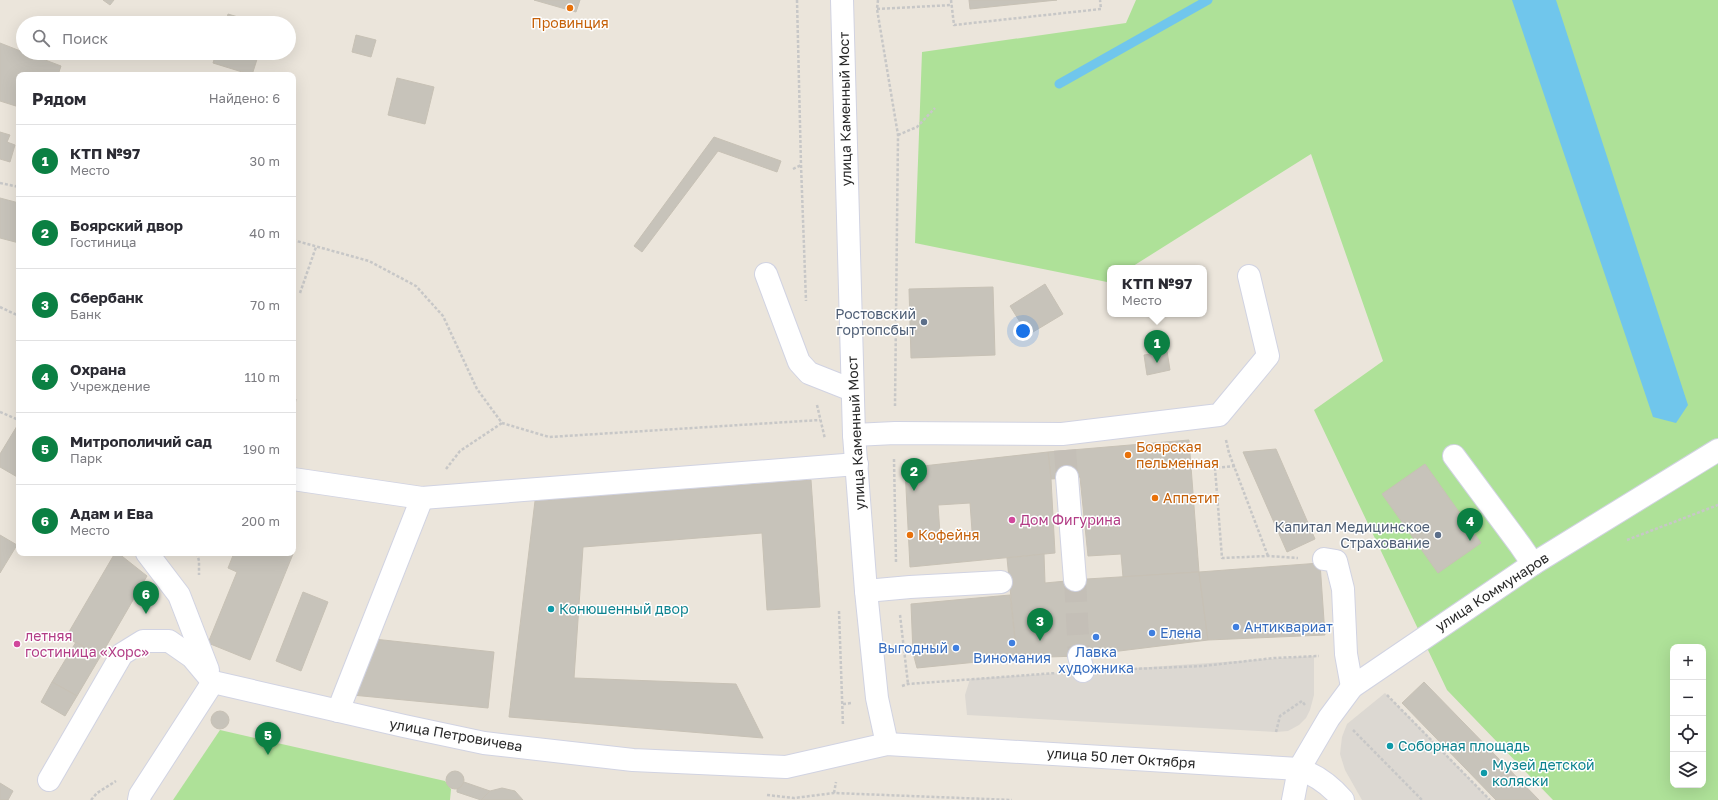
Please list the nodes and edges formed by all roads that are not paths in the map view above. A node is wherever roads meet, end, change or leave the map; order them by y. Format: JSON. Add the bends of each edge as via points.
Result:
{"nodes":[{"id":1,"x":842,"y":0,"type":"edge"},
{"id":2,"x":766,"y":274,"type":"dead end"},
{"id":3,"x":1249,"y":276,"type":"dead end"},
{"id":4,"x":852,"y":390,"type":"junction"},
{"id":5,"x":854,"y":435,"type":"junction"},
{"id":6,"x":1718,"y":450,"type":"edge"},
{"id":7,"x":1454,"y":456,"type":"dead end"},
{"id":8,"x":857,"y":464,"type":"junction"},
{"id":9,"x":1067,"y":477,"type":"tunnel mouth"},
{"id":10,"x":296,"y":479,"type":"edge"},
{"id":11,"x":422,"y":498,"type":"junction"},
{"id":12,"x":149,"y":556,"type":"edge"},
{"id":13,"x":1324,"y":559,"type":"dead end"},
{"id":14,"x":1533,"y":564,"type":"junction"},
{"id":15,"x":1074,"y":580,"type":"tunnel mouth"},
{"id":16,"x":1001,"y":582,"type":"dead end"},
{"id":17,"x":866,"y":591,"type":"junction"},
{"id":18,"x":213,"y":682,"type":"junction"},
{"id":19,"x":1352,"y":687,"type":"junction"},
{"id":20,"x":338,"y":711,"type":"junction"},
{"id":21,"x":888,"y":744,"type":"junction"},
{"id":22,"x":1299,"y":769,"type":"junction"},
{"id":23,"x":49,"y":780,"type":"dead end"},
{"id":24,"x":139,"y":800,"type":"edge"},
{"id":25,"x":1293,"y":800,"type":"edge"},
{"id":26,"x":1343,"y":800,"type":"edge"}],
"edges":[{"from":1,"to":4,"type":"street","name":"улица Каменный Мост"},
{"from":2,"to":4,"type":"street","via":[[799,362],[809,373]]},
{"from":3,"to":5,"type":"street","via":[[1268,356],[1219,415],[1064,442],[895,433]]},
{"from":4,"to":5,"type":"street","name":"улица Каменный Мост"},
{"from":5,"to":8,"type":"street","name":"улица Каменный Мост"},
{"from":6,"to":14,"type":"street","name":"улица Коммунаров"},
{"from":7,"to":14,"type":"street"},
{"from":8,"to":11,"type":"street"},
{"from":8,"to":17,"type":"street","name":"улица Каменный Мост"},
{"from":9,"to":15,"type":"street"},
{"from":10,"to":11,"type":"street"},
{"from":11,"to":20,"type":"street"},
{"from":12,"to":18,"type":"street","via":[[179,595]]},
{"from":13,"to":19,"type":"street","via":[[1336,561],[1343,589],[1346,654]]},
{"from":14,"to":19,"type":"street","name":"улица Коммунаров"},
{"from":16,"to":17,"type":"street","via":[[910,586]]},
{"from":17,"to":21,"type":"street","name":"улица Каменный Мост","via":[[877,698]]},
{"from":18,"to":20,"type":"street","name":"улица Петровичева"},
{"from":18,"to":23,"type":"street","via":[[192,657],[169,641],[143,641],[122,654]]},
{"from":18,"to":24,"type":"street"},
{"from":19,"to":22,"type":"street","name":"улица Коммунаров"},
{"from":20,"to":21,"type":"street","name":"улица Петровичева","via":[[484,743],[633,760],[786,767]]},
{"from":21,"to":22,"type":"street","name":"улица 50 лет Октября"},
{"from":22,"to":25,"type":"street"},
{"from":22,"to":26,"type":"street","name":"улица 50 лет Октября","via":[[1320,779]]}]}
